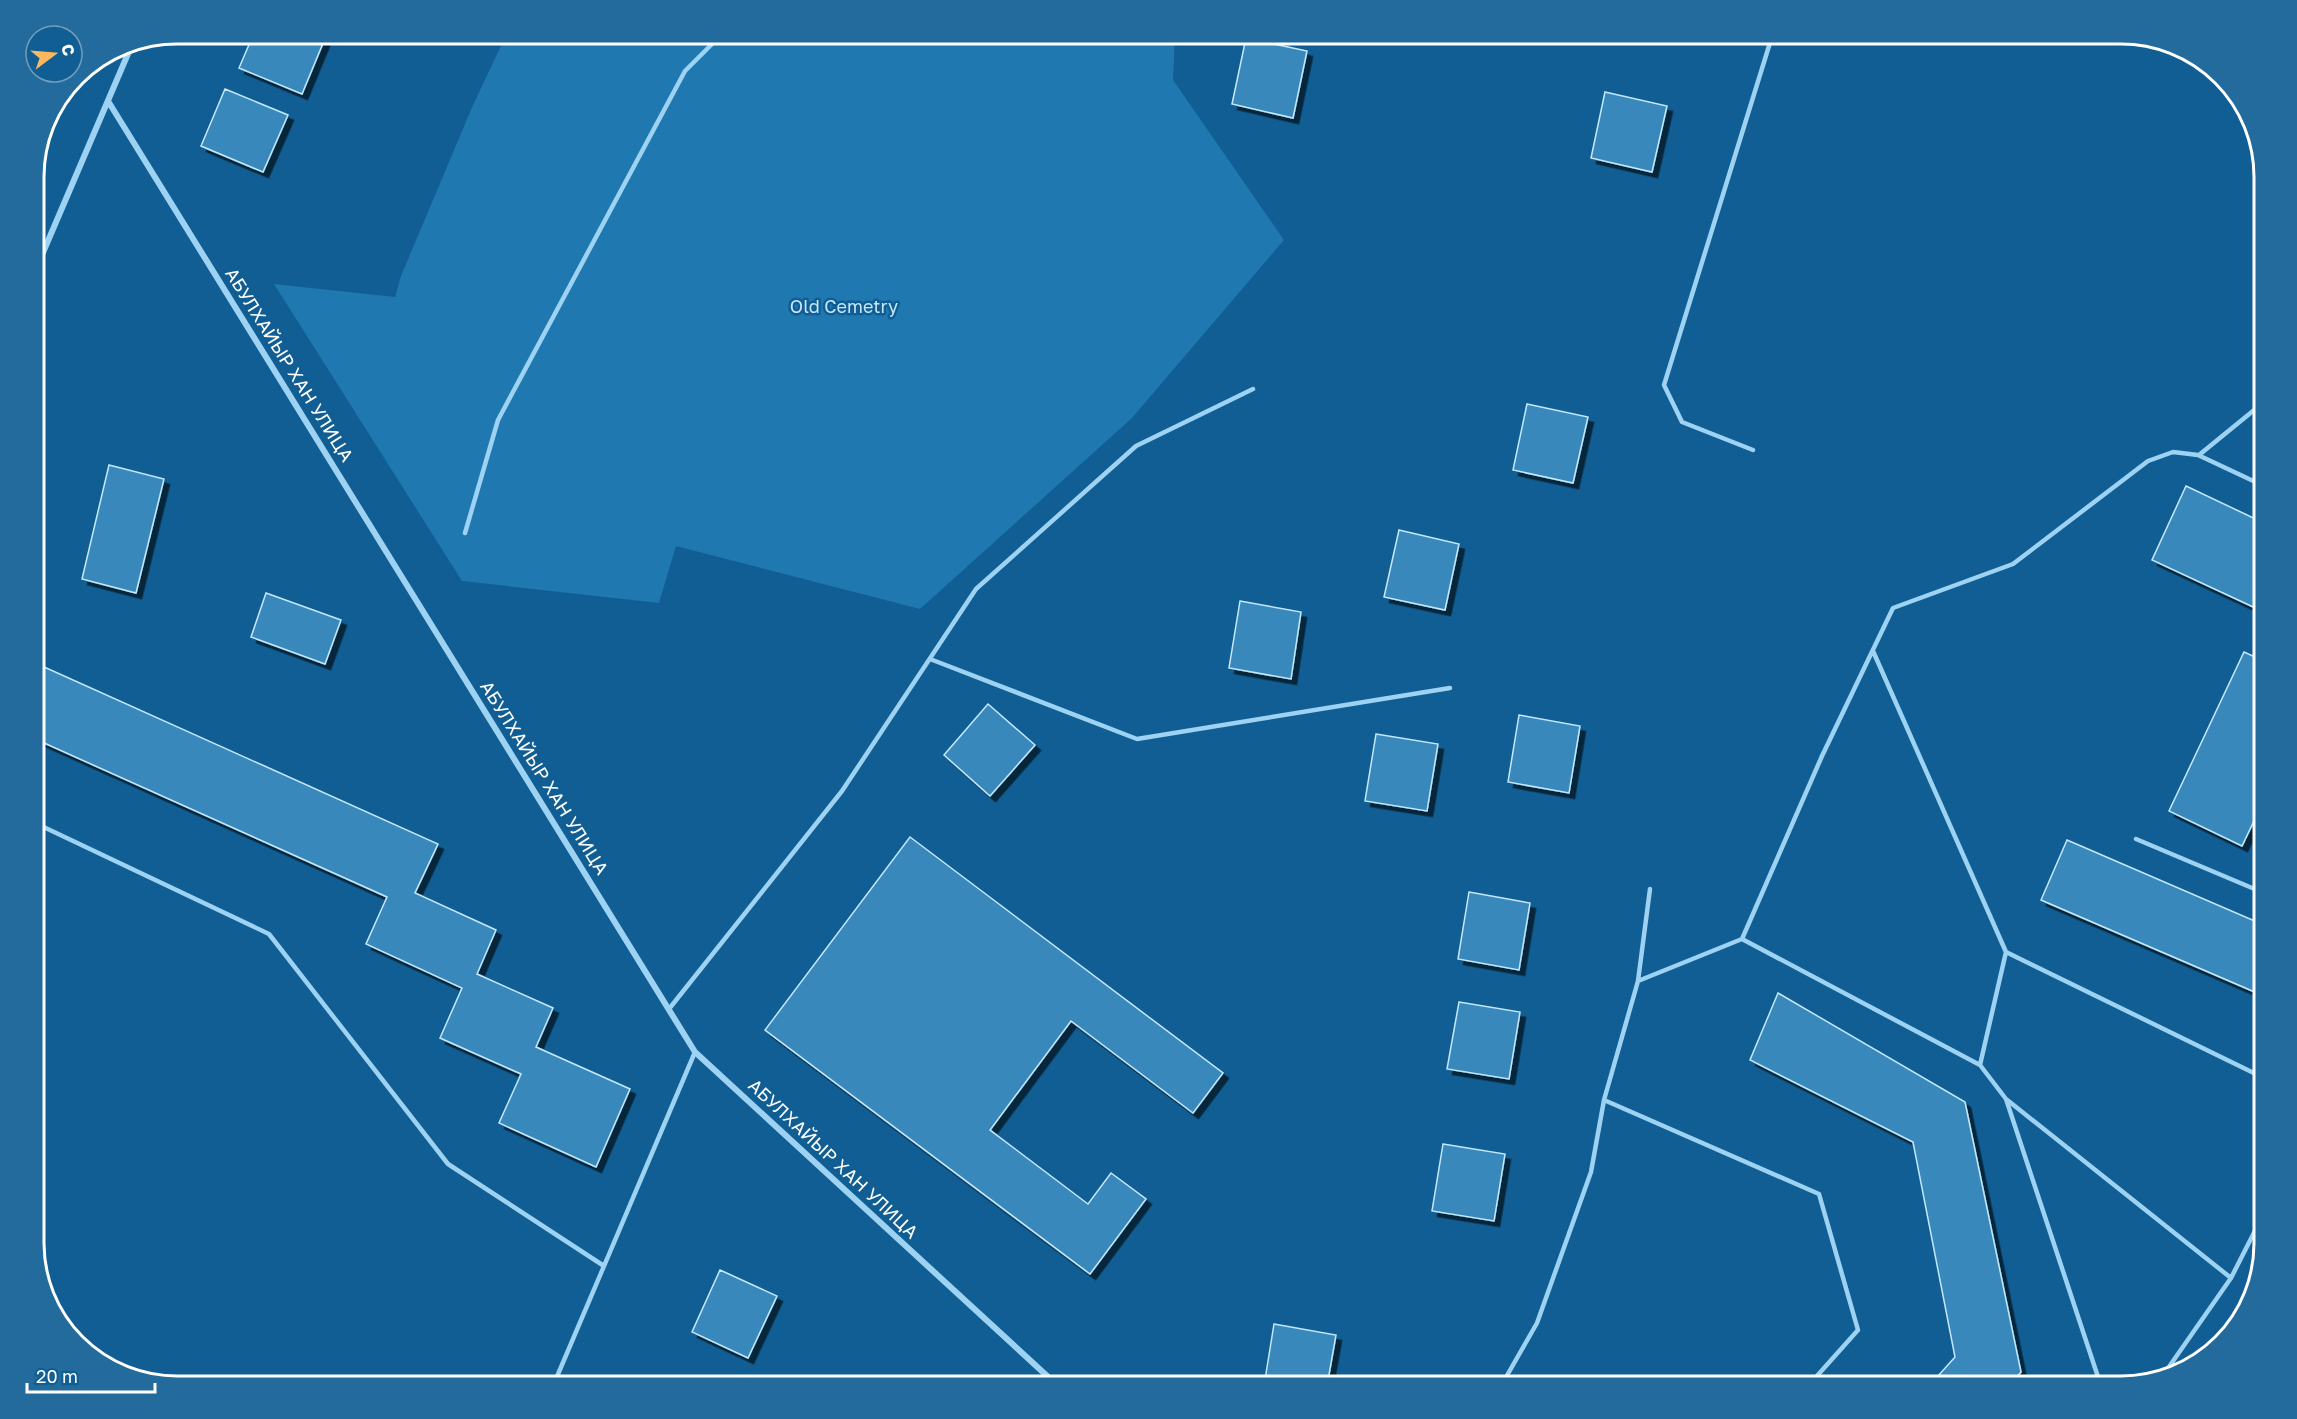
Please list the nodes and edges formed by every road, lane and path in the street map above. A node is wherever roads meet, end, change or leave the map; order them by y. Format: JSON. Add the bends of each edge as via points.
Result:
{"nodes":[{"id":1,"x":712,"y":44,"type":"edge"},
{"id":2,"x":1770,"y":44,"type":"edge"},
{"id":3,"x":128,"y":53,"type":"edge"},
{"id":4,"x":108,"y":101,"type":"junction"},
{"id":5,"x":44,"y":250,"type":"edge"},
{"id":6,"x":1253,"y":388,"type":"dead end"},
{"id":7,"x":2253,"y":411,"type":"edge"},
{"id":8,"x":1753,"y":450,"type":"dead end"},
{"id":9,"x":2198,"y":455,"type":"junction"},
{"id":10,"x":2253,"y":481,"type":"edge"},
{"id":11,"x":465,"y":533,"type":"dead end"},
{"id":12,"x":1873,"y":651,"type":"junction"},
{"id":13,"x":930,"y":659,"type":"junction"},
{"id":14,"x":1450,"y":688,"type":"dead end"},
{"id":15,"x":44,"y":827,"type":"edge"},
{"id":16,"x":2136,"y":839,"type":"dead end"},
{"id":17,"x":2254,"y":888,"type":"edge"},
{"id":18,"x":1650,"y":889,"type":"dead end"},
{"id":19,"x":1742,"y":939,"type":"junction"},
{"id":20,"x":2006,"y":952,"type":"junction"},
{"id":21,"x":1638,"y":981,"type":"junction"},
{"id":22,"x":669,"y":1009,"type":"junction"},
{"id":23,"x":695,"y":1052,"type":"junction"},
{"id":24,"x":1980,"y":1065,"type":"junction"},
{"id":25,"x":2254,"y":1073,"type":"edge"},
{"id":26,"x":2006,"y":1098,"type":"junction"},
{"id":27,"x":1604,"y":1100,"type":"junction"},
{"id":28,"x":2254,"y":1233,"type":"edge"},
{"id":29,"x":604,"y":1266,"type":"junction"},
{"id":30,"x":2231,"y":1278,"type":"junction"},
{"id":31,"x":2170,"y":1365,"type":"edge"},
{"id":32,"x":557,"y":1376,"type":"edge"},
{"id":33,"x":1047,"y":1376,"type":"edge"},
{"id":34,"x":1507,"y":1376,"type":"edge"},
{"id":35,"x":1817,"y":1376,"type":"edge"},
{"id":36,"x":2098,"y":1376,"type":"edge"}],
"edges":[{"from":1,"to":11,"type":"lane","via":[[685,71],[498,420]]},
{"from":2,"to":8,"type":"lane","via":[[1664,385],[1682,422]]},
{"from":3,"to":4,"type":"street"},
{"from":4,"to":5,"type":"street"},
{"from":4,"to":22,"type":"street","name":"АБУЛХАЙЫР ХАН УЛИЦА"},
{"from":6,"to":13,"type":"lane","via":[[1136,446],[976,589]]},
{"from":7,"to":9,"type":"lane"},
{"from":9,"to":10,"type":"lane"},
{"from":9,"to":12,"type":"lane","via":[[2173,452],[2148,461],[2013,564],[1893,608]]},
{"from":12,"to":19,"type":"lane"},
{"from":12,"to":20,"type":"lane"},
{"from":13,"to":14,"type":"lane","via":[[1137,739]]},
{"from":13,"to":22,"type":"lane","via":[[842,791]]},
{"from":15,"to":29,"type":"lane","via":[[269,934],[448,1164]]},
{"from":16,"to":17,"type":"lane"},
{"from":18,"to":21,"type":"lane"},
{"from":19,"to":21,"type":"lane"},
{"from":19,"to":24,"type":"lane"},
{"from":20,"to":24,"type":"lane"},
{"from":20,"to":25,"type":"lane"},
{"from":21,"to":27,"type":"lane"},
{"from":22,"to":23,"type":"street","name":"АБУЛХАЙЫР ХАН УЛИЦА"},
{"from":23,"to":29,"type":"lane"},
{"from":23,"to":33,"type":"street","name":"АБУЛХАЙЫР ХАН УЛИЦА"},
{"from":24,"to":26,"type":"lane"},
{"from":26,"to":30,"type":"lane"},
{"from":26,"to":36,"type":"lane"},
{"from":27,"to":34,"type":"lane","via":[[1591,1172],[1537,1323]]},
{"from":27,"to":35,"type":"lane","via":[[1819,1194],[1858,1330]]},
{"from":28,"to":30,"type":"lane"},
{"from":29,"to":32,"type":"lane"},
{"from":30,"to":31,"type":"lane"}]}
